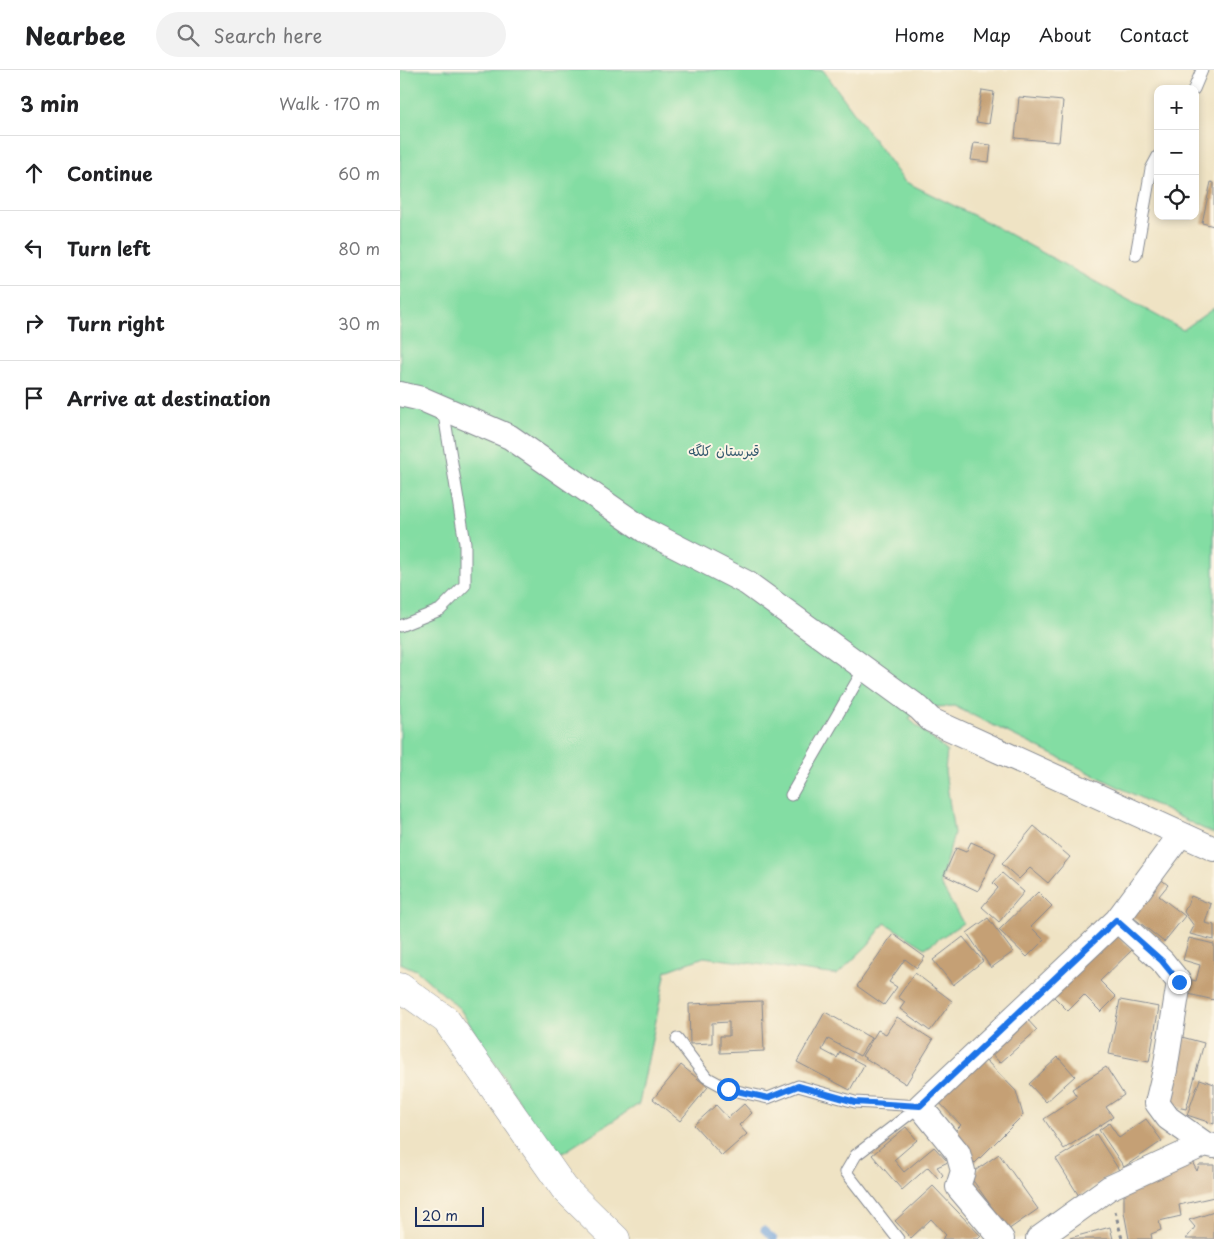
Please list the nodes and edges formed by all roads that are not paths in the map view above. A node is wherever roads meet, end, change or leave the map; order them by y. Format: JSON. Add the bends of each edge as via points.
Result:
{"nodes":[{"id":1,"x":1202,"y":70,"type":"edge"},
{"id":2,"x":1196,"y":85,"type":"edge"},
{"id":3,"x":1154,"y":163,"type":"edge"},
{"id":4,"x":1136,"y":254,"type":"dead end"},
{"id":5,"x":400,"y":394,"type":"edge"},
{"id":6,"x":443,"y":408,"type":"junction"},
{"id":7,"x":400,"y":626,"type":"edge"},
{"id":8,"x":864,"y":668,"type":"junction"},
{"id":9,"x":790,"y":794,"type":"dead end"},
{"id":10,"x":1181,"y":834,"type":"junction"},
{"id":11,"x":1214,"y":849,"type":"edge"},
{"id":12,"x":1116,"y":920,"type":"junction"},
{"id":13,"x":400,"y":987,"type":"edge"},
{"id":14,"x":677,"y":1038,"type":"dead end"},
{"id":15,"x":920,"y":1106,"type":"junction"},
{"id":16,"x":1209,"y":1145,"type":"edge"},
{"id":17,"x":616,"y":1239,"type":"edge"},
{"id":18,"x":898,"y":1239,"type":"edge"},
{"id":19,"x":1002,"y":1239,"type":"edge"},
{"id":20,"x":1038,"y":1239,"type":"edge"}],
"edges":[{"from":1,"to":2,"type":"lane"},
{"from":3,"to":4,"type":"lane"},
{"from":5,"to":6,"type":"street"},
{"from":6,"to":7,"type":"lane","via":[[465,543],[465,585],[440,610]]},
{"from":6,"to":8,"type":"street","via":[[510,437],[644,530],[747,583]]},
{"from":8,"to":9,"type":"lane"},
{"from":8,"to":10,"type":"street","via":[[931,720]]},
{"from":10,"to":11,"type":"street"},
{"from":10,"to":12,"type":"street"},
{"from":12,"to":15,"type":"street"},
{"from":12,"to":16,"type":"street","via":[[1162,961],[1179,982],[1165,1070],[1156,1103],[1168,1118]]},
{"from":13,"to":17,"type":"street","via":[[446,1020],[564,1188]]},
{"from":14,"to":15,"type":"lane","via":[[706,1077],[728,1089],[768,1098],[798,1086],[855,1102]]},
{"from":15,"to":18,"type":"lane","via":[[856,1155],[846,1172]]},
{"from":15,"to":19,"type":"street","via":[[958,1153],[963,1170],[958,1187]]},
{"from":16,"to":20,"type":"street","via":[[1109,1188]]}]}
